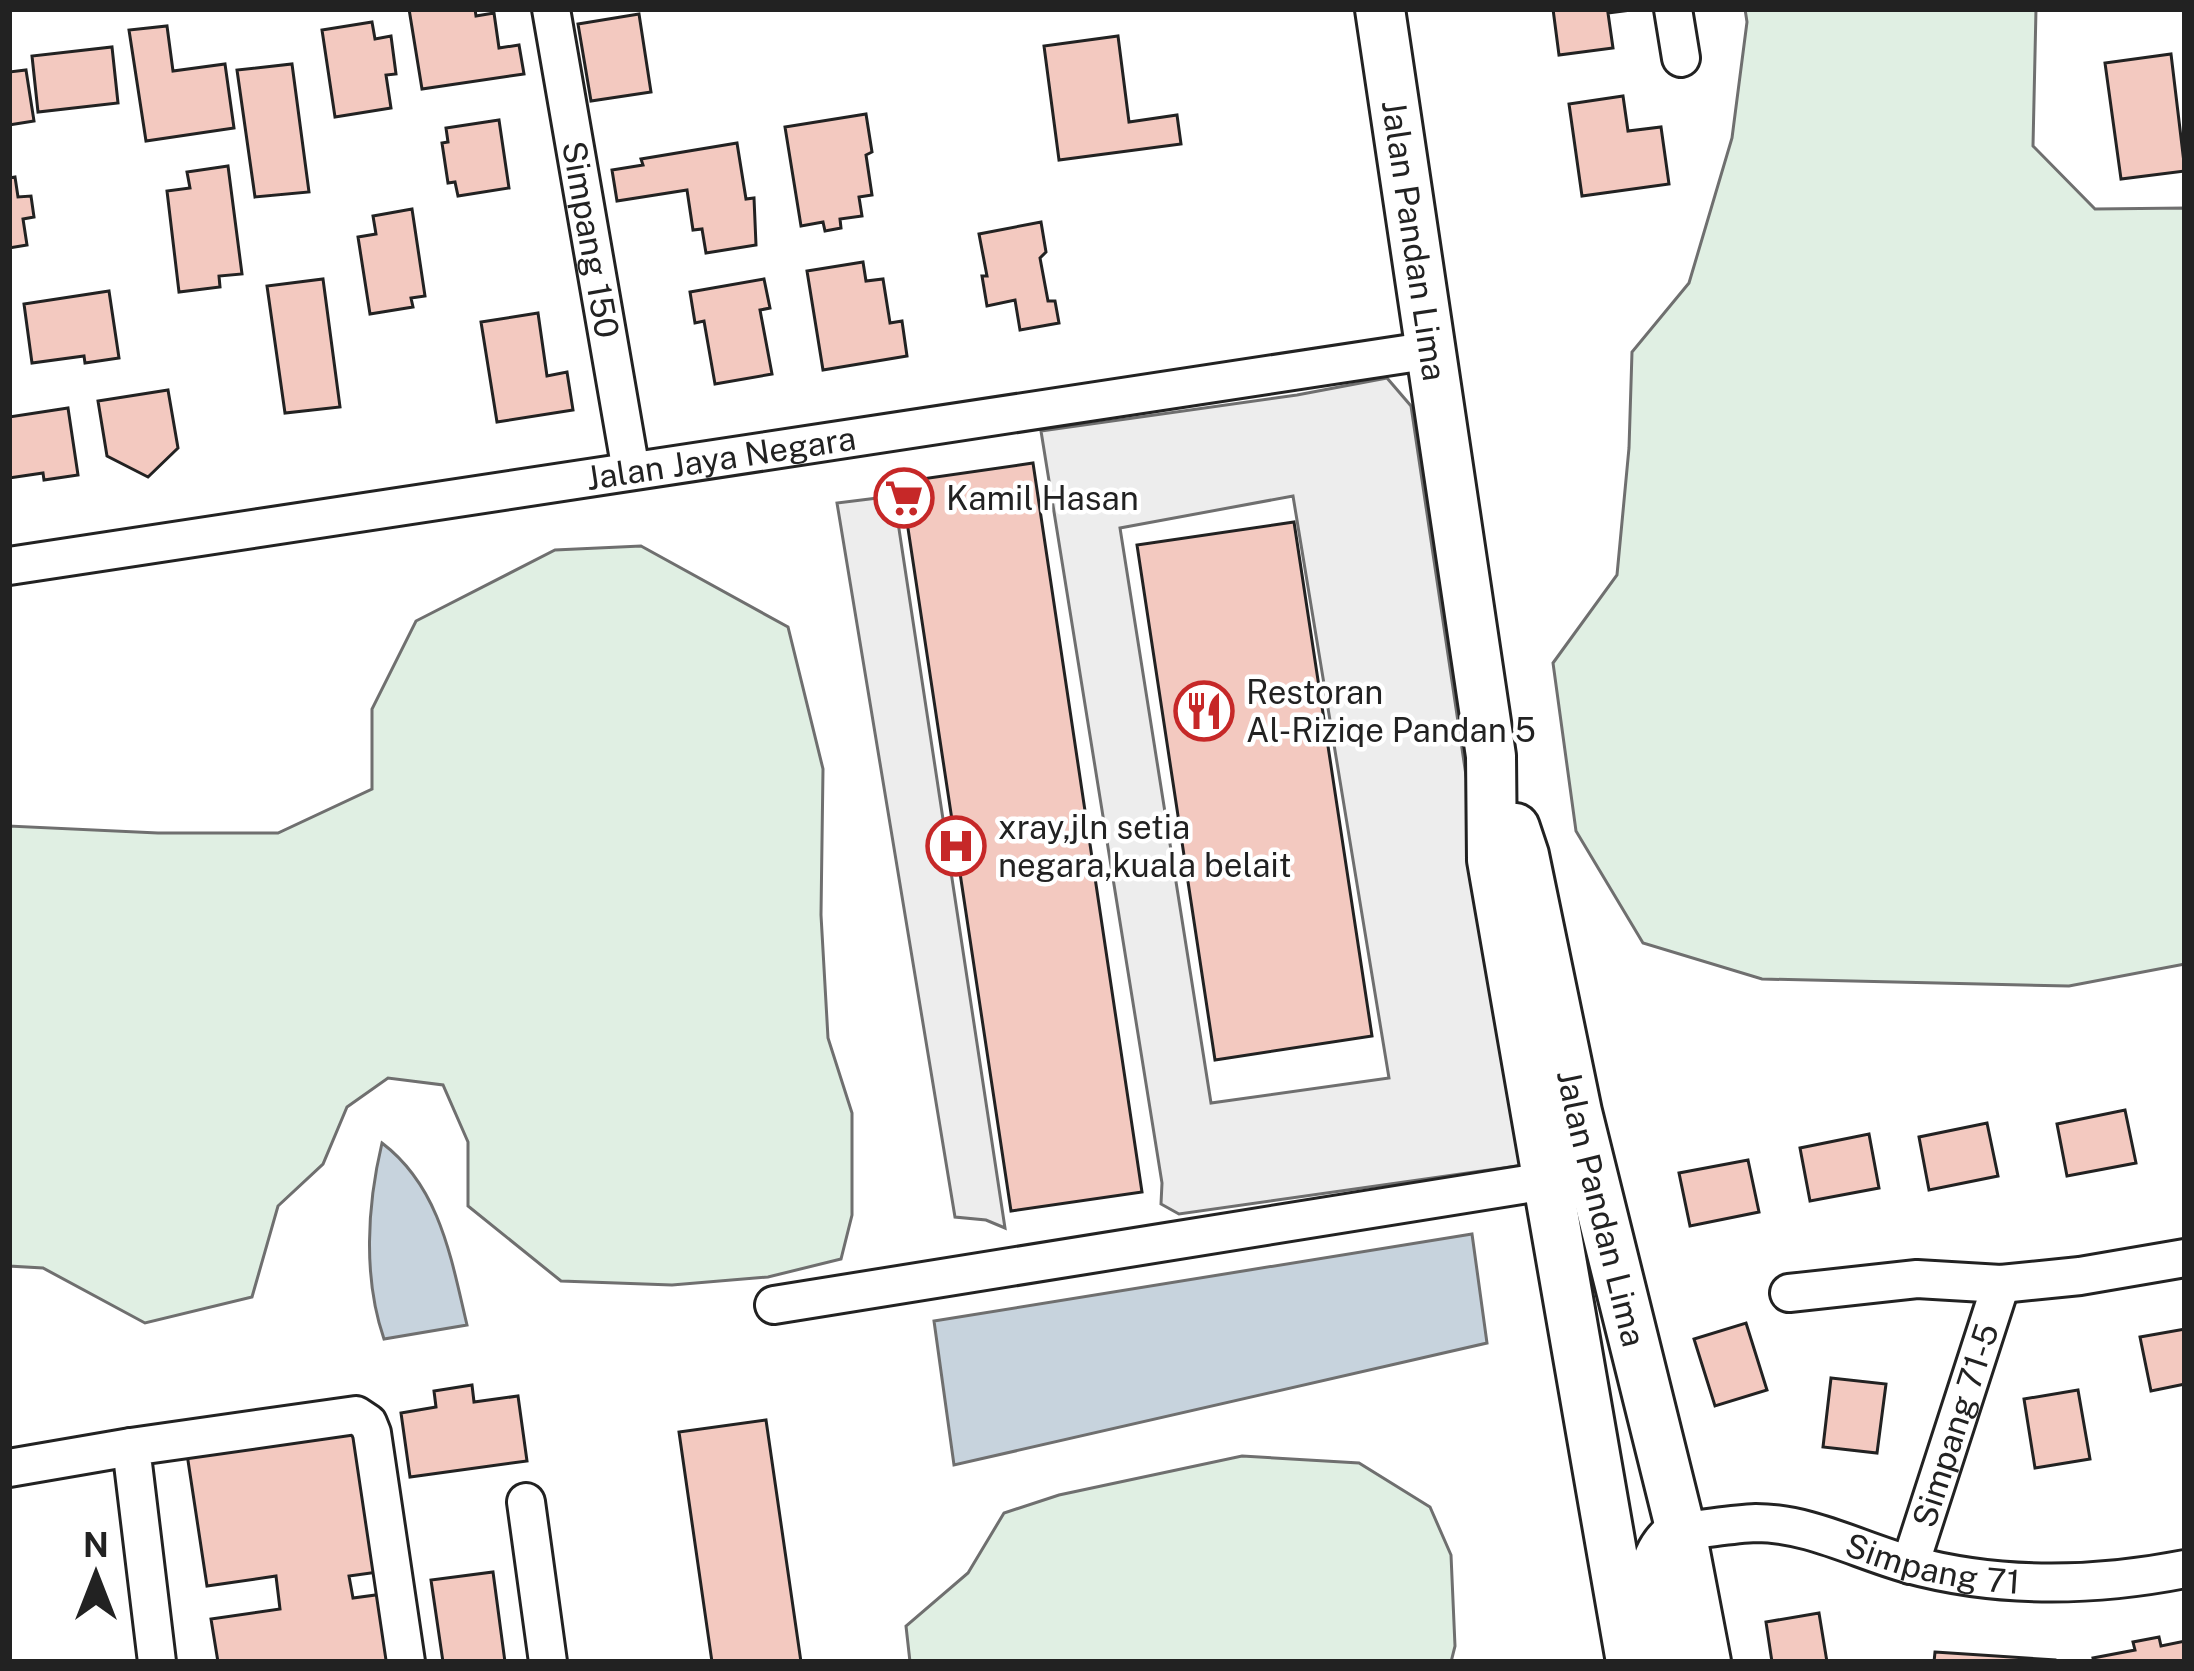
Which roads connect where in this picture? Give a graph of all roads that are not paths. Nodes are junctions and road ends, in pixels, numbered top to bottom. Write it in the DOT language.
graph roads {
  1 [pos="551,9"];
  2 [pos="1380,9"];
  3 [pos="1673,9"];
  4 [pos="1681,58"];
  5 [pos="1432,350"];
  6 [pos="631,471"];
  7 [pos="9,566"];
  8 [pos="1490,756"];
  9 [pos="1546,1181"];
  10 [pos="2185,1258"];
  11 [pos="2001,1284"];
  12 [pos="1789,1293"];
  13 [pos="774,1305"];
  14 [pos="130,1447"];
  15 [pos="1597,1466"];
  16 [pos="9,1468"];
  17 [pos="526,1502"];
  18 [pos="1682,1532"];
  19 [pos="1910,1564"];
  20 [pos="2185,1569"];
  21 [pos="157,1662"];
  22 [pos="406,1662"];
  23 [pos="548,1662"];
  24 [pos="1630,1662"];
  25 [pos="1666,1662"];
  26 [pos="1706,1662"];
  1 -- 6 [label="street, Simpang 150"];
  2 -- 5 [label="main road, Jalan Pandan Lima"];
  3 -- 4 [label="street"];
  5 -- 6 [label="street, Jalan Jaya Negara"];
  5 -- 8 [label="main road, Jalan Pandan Lima"];
  6 -- 7 [label="street, Jalan Jaya Negara"];
  8 -- 9 [label="main road, Jalan Pandan Lima"];
  8 -- 18 [label="main road, Jalan Pandan Lima"];
  9 -- 13 [label="street"];
  9 -- 15 [label="main road, Jalan Pandan Lima"];
  10 -- 11 [label="street, Simpang 71-5"];
  11 -- 12 [label="street, Simpang 71-5"];
  11 -- 19 [label="street, Simpang 71-5"];
  14 -- 16 [label="street"];
  14 -- 21 [label="street"];
  14 -- 22 [label="street"];
  15 -- 18 [label="main road"];
  15 -- 24 [label="main road, Jalan Pandan Lima"];
  17 -- 23 [label="street"];
  18 -- 19 [label="street, Simpang 71"];
  18 -- 25 [label="main road"];
  18 -- 26 [label="main road, Jalan Pandan Lima"];
  19 -- 20 [label="street, Simpang 71"];
}
